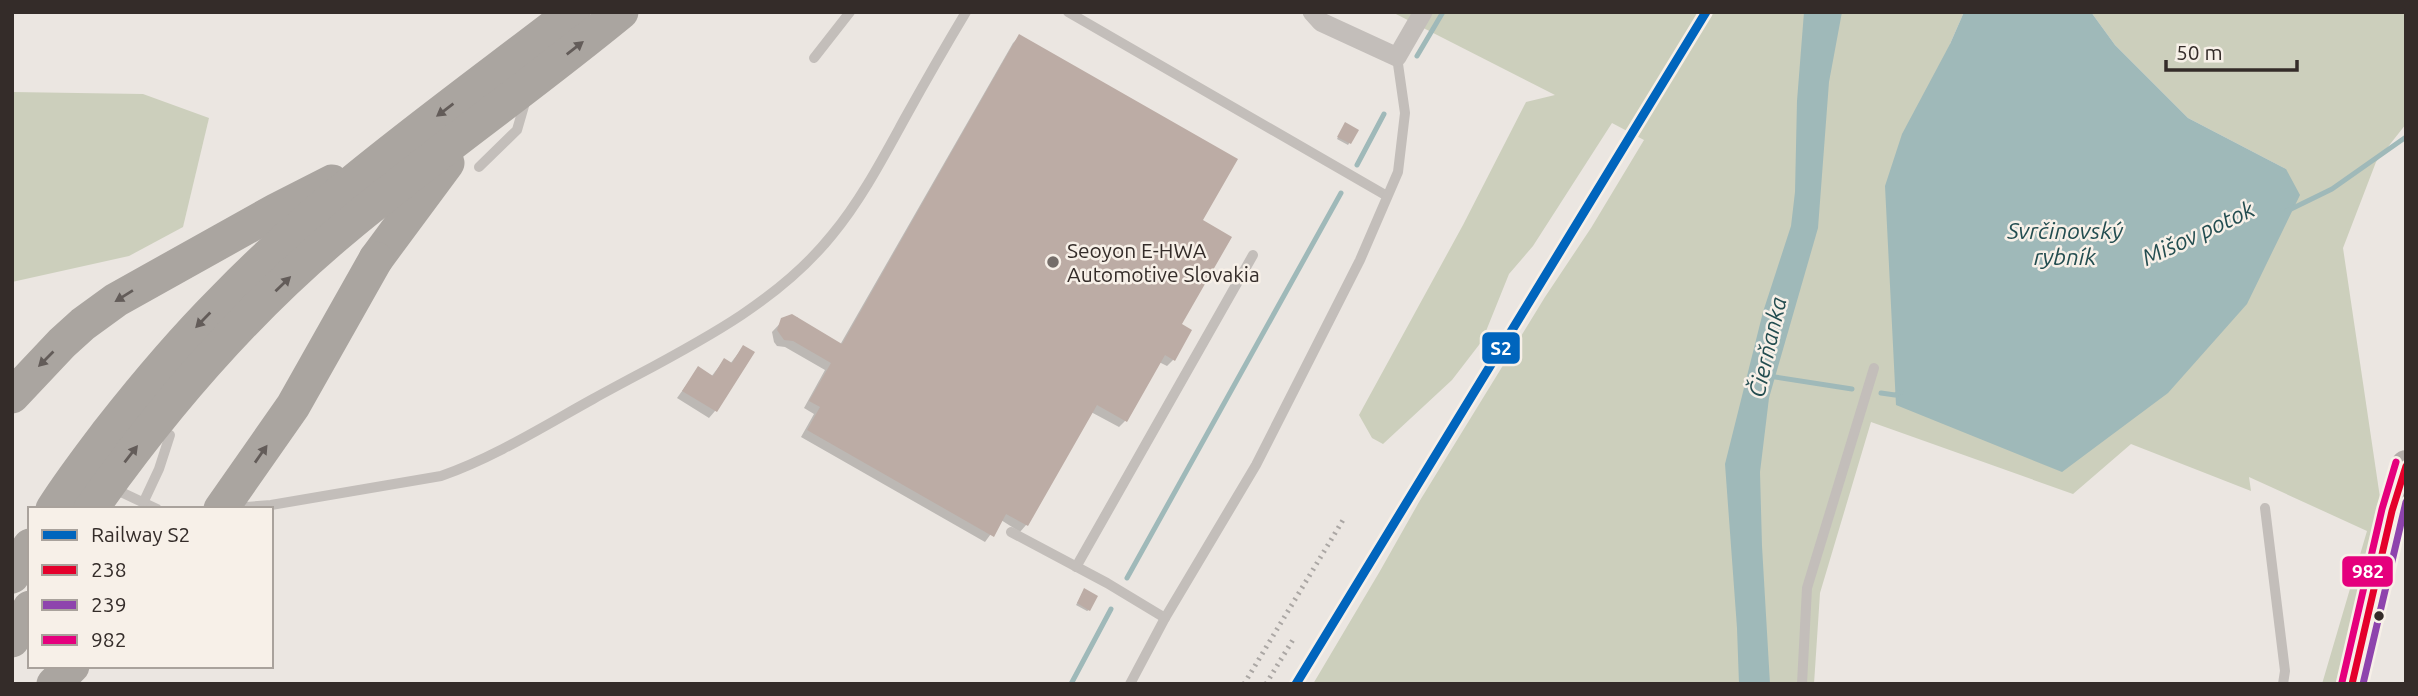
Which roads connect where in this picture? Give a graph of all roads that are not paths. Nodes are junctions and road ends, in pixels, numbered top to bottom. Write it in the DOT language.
graph roads {
  1 [pos="573,12"];
  2 [pos="621,12"];
  3 [pos="850,12"];
  4 [pos="966,12"];
  5 [pos="1068,12"];
  6 [pos="1312,12"];
  7 [pos="1423,12"];
  8 [pos="1397,57"];
  9 [pos="814,58"];
  10 [pos="529,85"];
  11 [pos="482,119"];
  12 [pos="387,154"];
  13 [pos="479,167"];
  14 [pos="1387,196"];
  15 [pos="1253,256"];
  16 [pos="1874,368"];
  17 [pos="12,397"];
  18 [pos="170,435"];
  19 [pos="2406,465"];
  20 [pos="123,492"];
  21 [pos="144,501"];
  22 [pos="54,507"];
  23 [pos="92,507"];
  24 [pos="154,507"];
  25 [pos="222,507"];
  26 [pos="242,507"];
  27 [pos="2265,508"];
  28 [pos="1011,533"];
  29 [pos="28,549"];
  30 [pos="1076,566"];
  31 [pos="12,576"];
  32 [pos="28,612"];
  33 [pos="1166,618"];
  34 [pos="12,640"];
  35 [pos="70,668"];
  36 [pos="54,684"];
  37 [pos="1130,684"];
  38 [pos="1802,684"];
  39 [pos="2283,684"];
  40 [pos="2352,684"];
  1 -- 12 [label="highway, one-way"];
  10 -- 2 [label="highway, one-way"];
  3 -- 9 [label="lane"];
  4 -- 26 [label="lane"];
  5 -- 14 [label="lane"];
  6 -- 8 [label="street"];
  7 -- 8 [label="street"];
  8 -- 14 [label="lane"];
  10 -- 11 [label="highway"];
  10 -- 13 [label="lane"];
  23 -- 11 [label="highway, one-way"];
  25 -- 11 [label="highway, one-way, bridge"];
  12 -- 17 [label="highway, one-way"];
  12 -- 22 [label="highway, one-way"];
  14 -- 33 [label="lane"];
  15 -- 30 [label="lane"];
  16 -- 38 [label="lane"];
  18 -- 21 [label="lane"];
  19 -- 40 [label="main road"];
  20 -- 21 [label="lane"];
  21 -- 24 [label="lane"];
  27 -- 39 [label="lane"];
  28 -- 30 [label="lane"];
  29 -- 31 [label="highway"];
  30 -- 33 [label="lane"];
  32 -- 34 [label="highway"];
  33 -- 37 [label="lane"];
  35 -- 36 [label="highway"];
}
